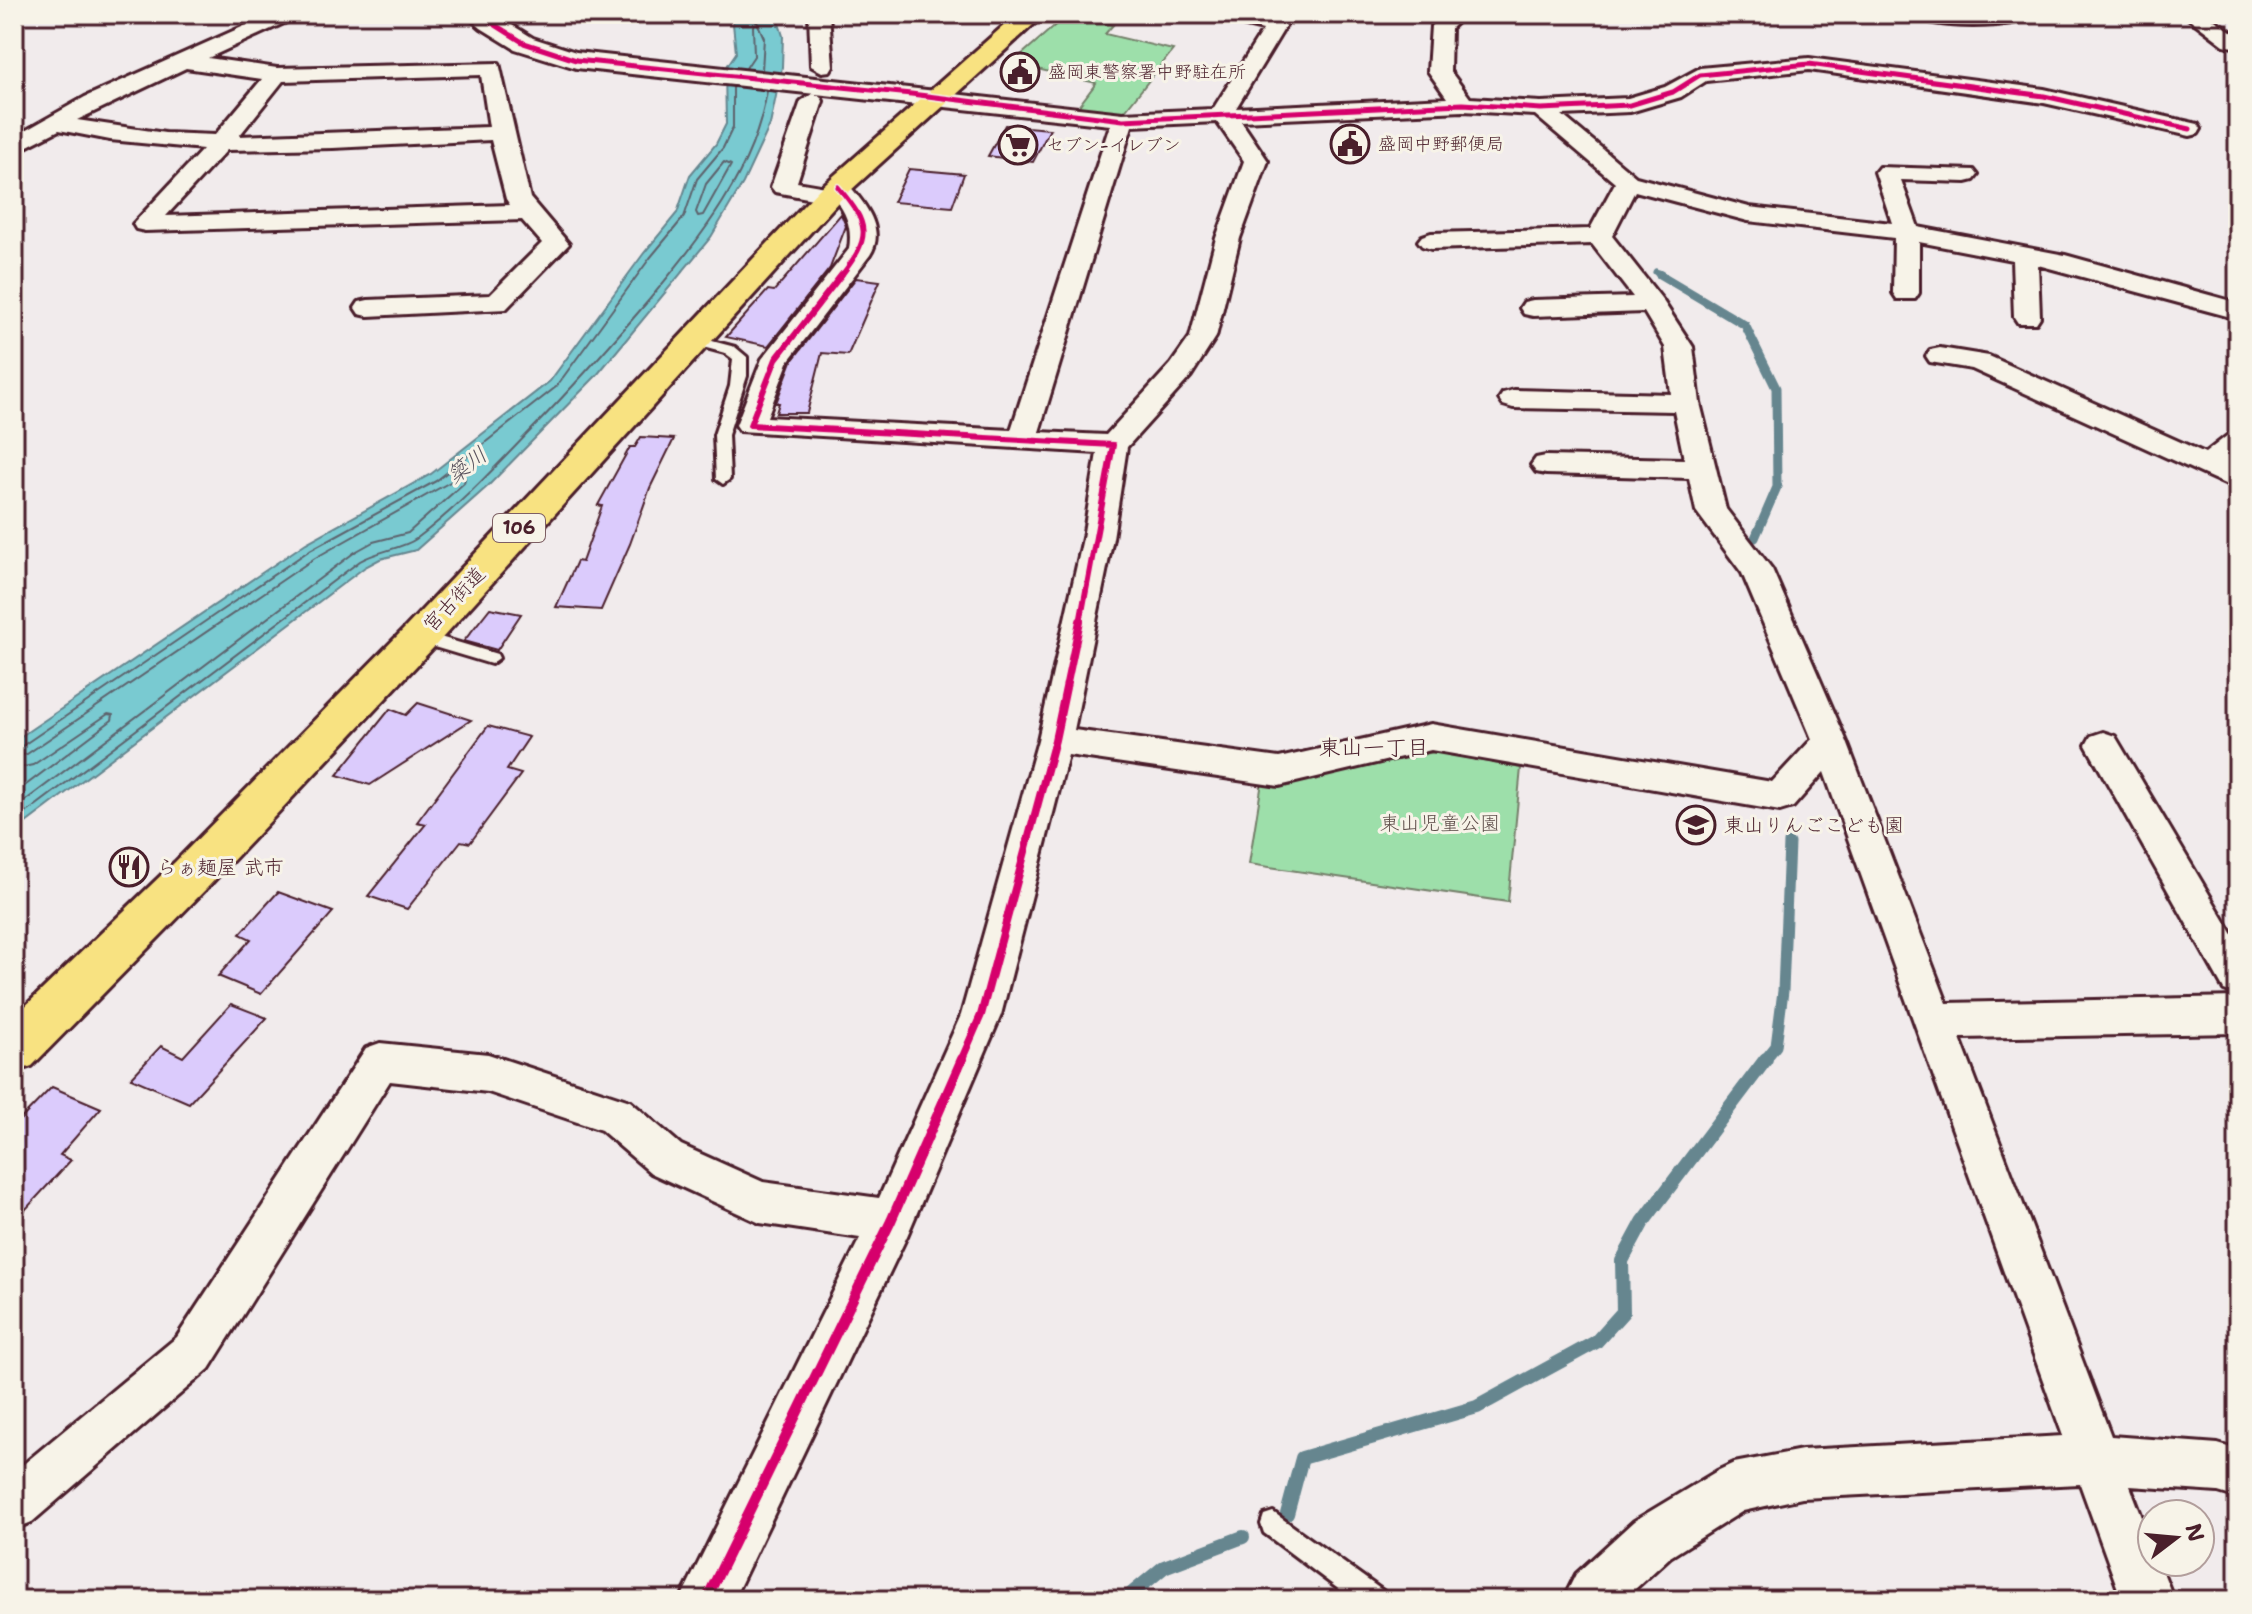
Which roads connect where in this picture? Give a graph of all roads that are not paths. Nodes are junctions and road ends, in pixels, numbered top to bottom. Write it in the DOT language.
graph roads {
  1 [pos="288,14"];
  2 [pos="478,14"];
  3 [pos="819,14"];
  4 [pos="1032,14"];
  5 [pos="1221,14"];
  6 [pos="1456,14"];
  7 [pos="1921,14"];
  8 [pos="2025,14"];
  9 [pos="2193,14"];
  10 [pos="1279,20"];
  11 [pos="2238,42"];
  12 [pos="184,61"];
  13 [pos="822,66"];
  14 [pos="277,75"];
  15 [pos="805,92"];
  16 [pos="936,99"];
  17 [pos="1463,104"];
  18 [pos="1541,109"];
  19 [pos="1221,114"];
  20 [pos="1123,120"];
  21 [pos="55,123"];
  22 [pos="2190,129"];
  23 [pos="501,133"];
  24 [pos="219,145"];
  25 [pos="14,146"];
  26 [pos="1966,175"];
  27 [pos="1628,182"];
  28 [pos="834,191"];
  29 [pos="528,212"];
  30 [pos="1907,232"];
  31 [pos="1599,236"];
  32 [pos="1431,241"];
  33 [pos="2025,256"];
  34 [pos="1906,293"];
  35 [pos="1652,304"];
  36 [pos="368,308"];
  37 [pos="1533,308"];
  38 [pos="2238,311"];
  39 [pos="2027,317"];
  40 [pos="693,340"];
  41 [pos="1940,356"];
  42 [pos="1513,399"];
  43 [pos="1686,403"];
  44 [pos="1022,441"];
  45 [pos="2238,441"];
  46 [pos="1113,445"];
  47 [pos="1546,465"];
  48 [pos="2209,465"];
  49 [pos="1699,469"];
  50 [pos="723,479"];
  51 [pos="2238,480"];
  52 [pos="420,637"];
  53 [pos="491,658"];
  54 [pos="1055,740"];
  55 [pos="1830,742"];
  56 [pos="2103,745"];
  57 [pos="2238,978"];
  58 [pos="2238,1015"];
  59 [pos="1933,1021"];
  60 [pos="14,1050"];
  61 [pos="891,1221"];
  62 [pos="2094,1459"];
  63 [pos="2238,1474"];
  64 [pos="14,1504"];
  65 [pos="1273,1524"];
  66 [pos="706,1600"];
  67 [pos="1374,1600"];
  68 [pos="1589,1600"];
  69 [pos="2148,1600"];
  1 -- 12 [label="street"];
  2 -- 15 [label="street"];
  3 -- 13 [label="street"];
  4 -- 16 [label="highway, 宮古街道 / 106"];
  5 -- 10 [label="street"];
  6 -- 17 [label="street"];
  7 -- 8 [label="street"];
  9 -- 11 [label="street"];
  10 -- 19 [label="street"];
  12 -- 14 [label="street"];
  12 -- 21 [label="street"];
  14 -- 23 [label="street"];
  14 -- 24 [label="street"];
  15 -- 16 [label="street"];
  15 -- 28 [label="street"];
  16 -- 20 [label="street"];
  16 -- 28 [label="highway, 宮古街道 / 106"];
  17 -- 18 [label="street"];
  17 -- 19 [label="street"];
  18 -- 22 [label="street"];
  18 -- 27 [label="street"];
  19 -- 20 [label="street"];
  19 -- 46 [label="street"];
  20 -- 44 [label="street"];
  21 -- 24 [label="street"];
  21 -- 25 [label="street"];
  23 -- 24 [label="street"];
  23 -- 29 [label="street"];
  24 -- 29 [label="street"];
  26 -- 30 [label="street"];
  27 -- 30 [label="street"];
  27 -- 31 [label="street"];
  28 -- 40 [label="highway, 宮古街道 / 106"];
  28 -- 44 [label="street"];
  29 -- 36 [label="street"];
  30 -- 33 [label="street"];
  30 -- 34 [label="street"];
  31 -- 32 [label="street"];
  31 -- 35 [label="street"];
  33 -- 38 [label="street"];
  33 -- 39 [label="street"];
  35 -- 37 [label="street"];
  35 -- 43 [label="street"];
  40 -- 50 [label="lane"];
  40 -- 52 [label="highway, 宮古街道 / 106"];
  41 -- 48 [label="street"];
  42 -- 43 [label="street"];
  43 -- 49 [label="street"];
  44 -- 46 [label="street"];
  45 -- 48 [label="street"];
  46 -- 54 [label="street"];
  47 -- 49 [label="street"];
  48 -- 51 [label="street"];
  49 -- 55 [label="street"];
  52 -- 53 [label="lane"];
  52 -- 60 [label="highway, 宮古街道 / 106"];
  54 -- 55 [label="street"];
  54 -- 61 [label="street"];
  55 -- 59 [label="street"];
  56 -- 57 [label="street"];
  58 -- 59 [label="street"];
  59 -- 62 [label="street"];
  61 -- 64 [label="street"];
  61 -- 66 [label="street"];
  62 -- 63 [label="street"];
  62 -- 68 [label="street"];
  62 -- 69 [label="street"];
  65 -- 67 [label="lane"];
}
